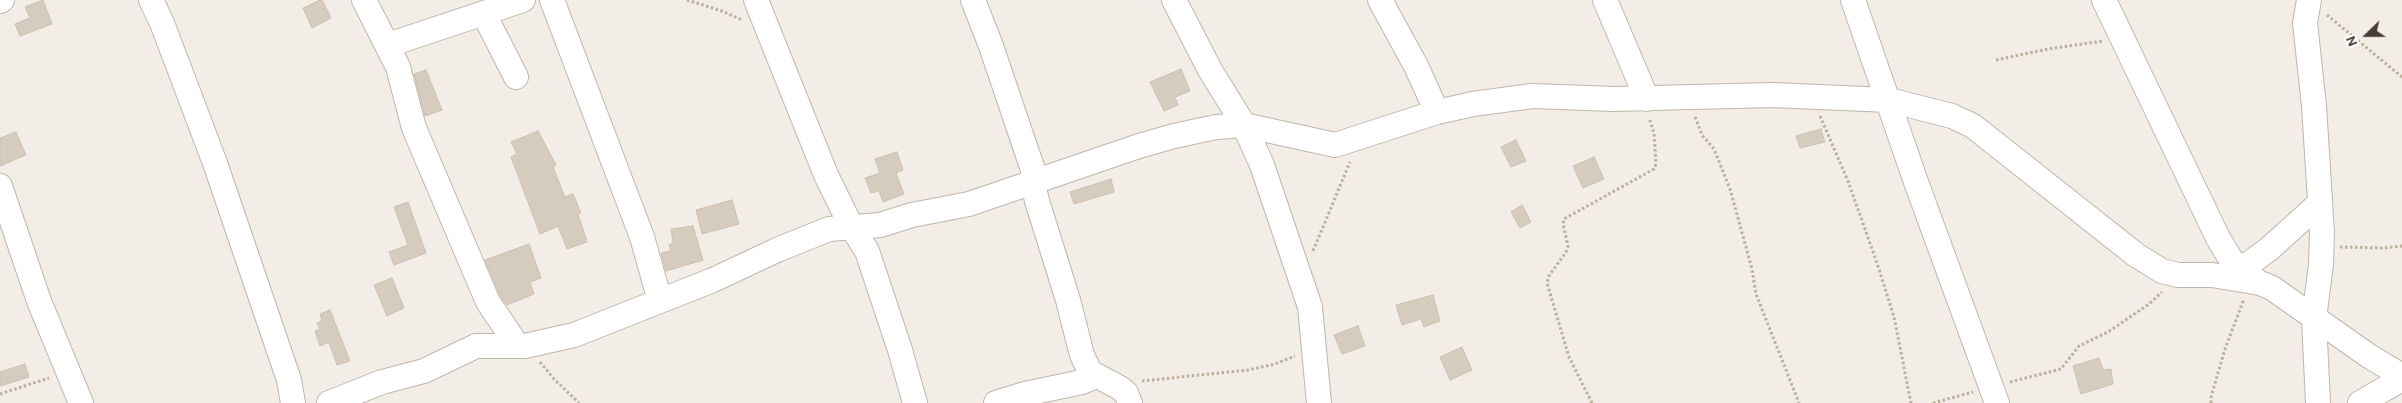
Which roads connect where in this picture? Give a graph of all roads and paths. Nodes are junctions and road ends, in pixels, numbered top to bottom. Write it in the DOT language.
graph roads {
  1 [pos="151,0"];
  2 [pos="364,0"];
  3 [pos="523,0"];
  4 [pos="552,0"];
  5 [pos="687,0"];
  6 [pos="756,0"];
  7 [pos="973,0"];
  8 [pos="1174,0"];
  9 [pos="1380,0"];
  10 [pos="1605,0"];
  11 [pos="1853,0"];
  12 [pos="2104,0"];
  13 [pos="2309,0"];
  14 [pos="484,14"];
  15 [pos="770,33"];
  16 [pos="2123,38"];
  17 [pos="388,45"];
  18 [pos="1996,60"];
  19 [pos="516,77"];
  20 [pos="2402,77"];
  21 [pos="1812,97"];
  22 [pos="1689,98"];
  23 [pos="1645,99"];
  24 [pos="1889,100"];
  25 [pos="1437,112"];
  26 [pos="1244,125"];
  27 [pos="1357,139"];
  28 [pos="1033,183"];
  29 [pos="0,186"];
  30 [pos="2320,202"];
  31 [pos="852,226"];
  32 [pos="2322,246"];
  33 [pos="2402,246"];
  34 [pos="2182,275"];
  35 [pos="2249,277"];
  36 [pos="1301,279"];
  37 [pos="660,301"];
  38 [pos="2314,318"];
  39 [pos="521,345"];
  40 [pos="1314,348"];
  41 [pos="68,372"];
  42 [pos="1096,376"];
  43 [pos="2402,378"];
  44 [pos="0,394"];
  45 [pos="1125,395"];
  46 [pos="1995,395"];
  47 [pos="81,403"];
  48 [pos="293,403"];
  49 [pos="329,403"];
  50 [pos="579,403"];
  51 [pos="915,403"];
  52 [pos="996,403"];
  53 [pos="1319,403"];
  54 [pos="1592,403"];
  55 [pos="1799,403"];
  56 [pos="1911,403"];
  57 [pos="1933,403"];
  58 [pos="2211,403"];
  59 [pos="2318,403"];
  60 [pos="2360,403"];
  1 -- 48 [label="street"];
  2 -- 17 [label="street"];
  3 -- 14 [label="street"];
  4 -- 37 [label="street"];
  5 -- 15 [label="path"];
  6 -- 15 [label="street"];
  7 -- 28 [label="street"];
  8 -- 26 [label="street"];
  9 -- 25 [label="street"];
  10 -- 23 [label="street"];
  11 -- 24 [label="street"];
  12 -- 16 [label="street"];
  13 -- 20 [label="path"];
  13 -- 30 [label="street"];
  14 -- 17 [label="street"];
  14 -- 19 [label="street"];
  15 -- 31 [label="street"];
  16 -- 18 [label="path"];
  16 -- 35 [label="street"];
  17 -- 39 [label="street"];
  21 -- 22 [label="street"];
  21 -- 24 [label="street"];
  21 -- 56 [label="path"];
  22 -- 23 [label="street"];
  22 -- 55 [label="path"];
  23 -- 25 [label="street"];
  23 -- 54 [label="path"];
  24 -- 34 [label="street"];
  24 -- 46 [label="street"];
  25 -- 27 [label="street"];
  26 -- 27 [label="street"];
  26 -- 28 [label="street"];
  26 -- 36 [label="street"];
  27 -- 36 [label="path"];
  28 -- 31 [label="street"];
  28 -- 42 [label="street"];
  29 -- 41 [label="street"];
  30 -- 32 [label="street"];
  30 -- 35 [label="street"];
  31 -- 37 [label="street"];
  31 -- 51 [label="street"];
  32 -- 33 [label="path"];
  32 -- 38 [label="street"];
  34 -- 35 [label="street"];
  34 -- 46 [label="path"];
  35 -- 38 [label="street"];
  35 -- 58 [label="path"];
  36 -- 40 [label="street"];
  37 -- 39 [label="street"];
  38 -- 43 [label="street"];
  38 -- 59 [label="street"];
  39 -- 49 [label="street"];
  39 -- 50 [label="path"];
  40 -- 45 [label="path"];
  40 -- 53 [label="street"];
  41 -- 44 [label="path"];
  41 -- 47 [label="street"];
  42 -- 45 [label="street"];
  42 -- 52 [label="street"];
  43 -- 60 [label="street"];
  46 -- 57 [label="path"];
}
